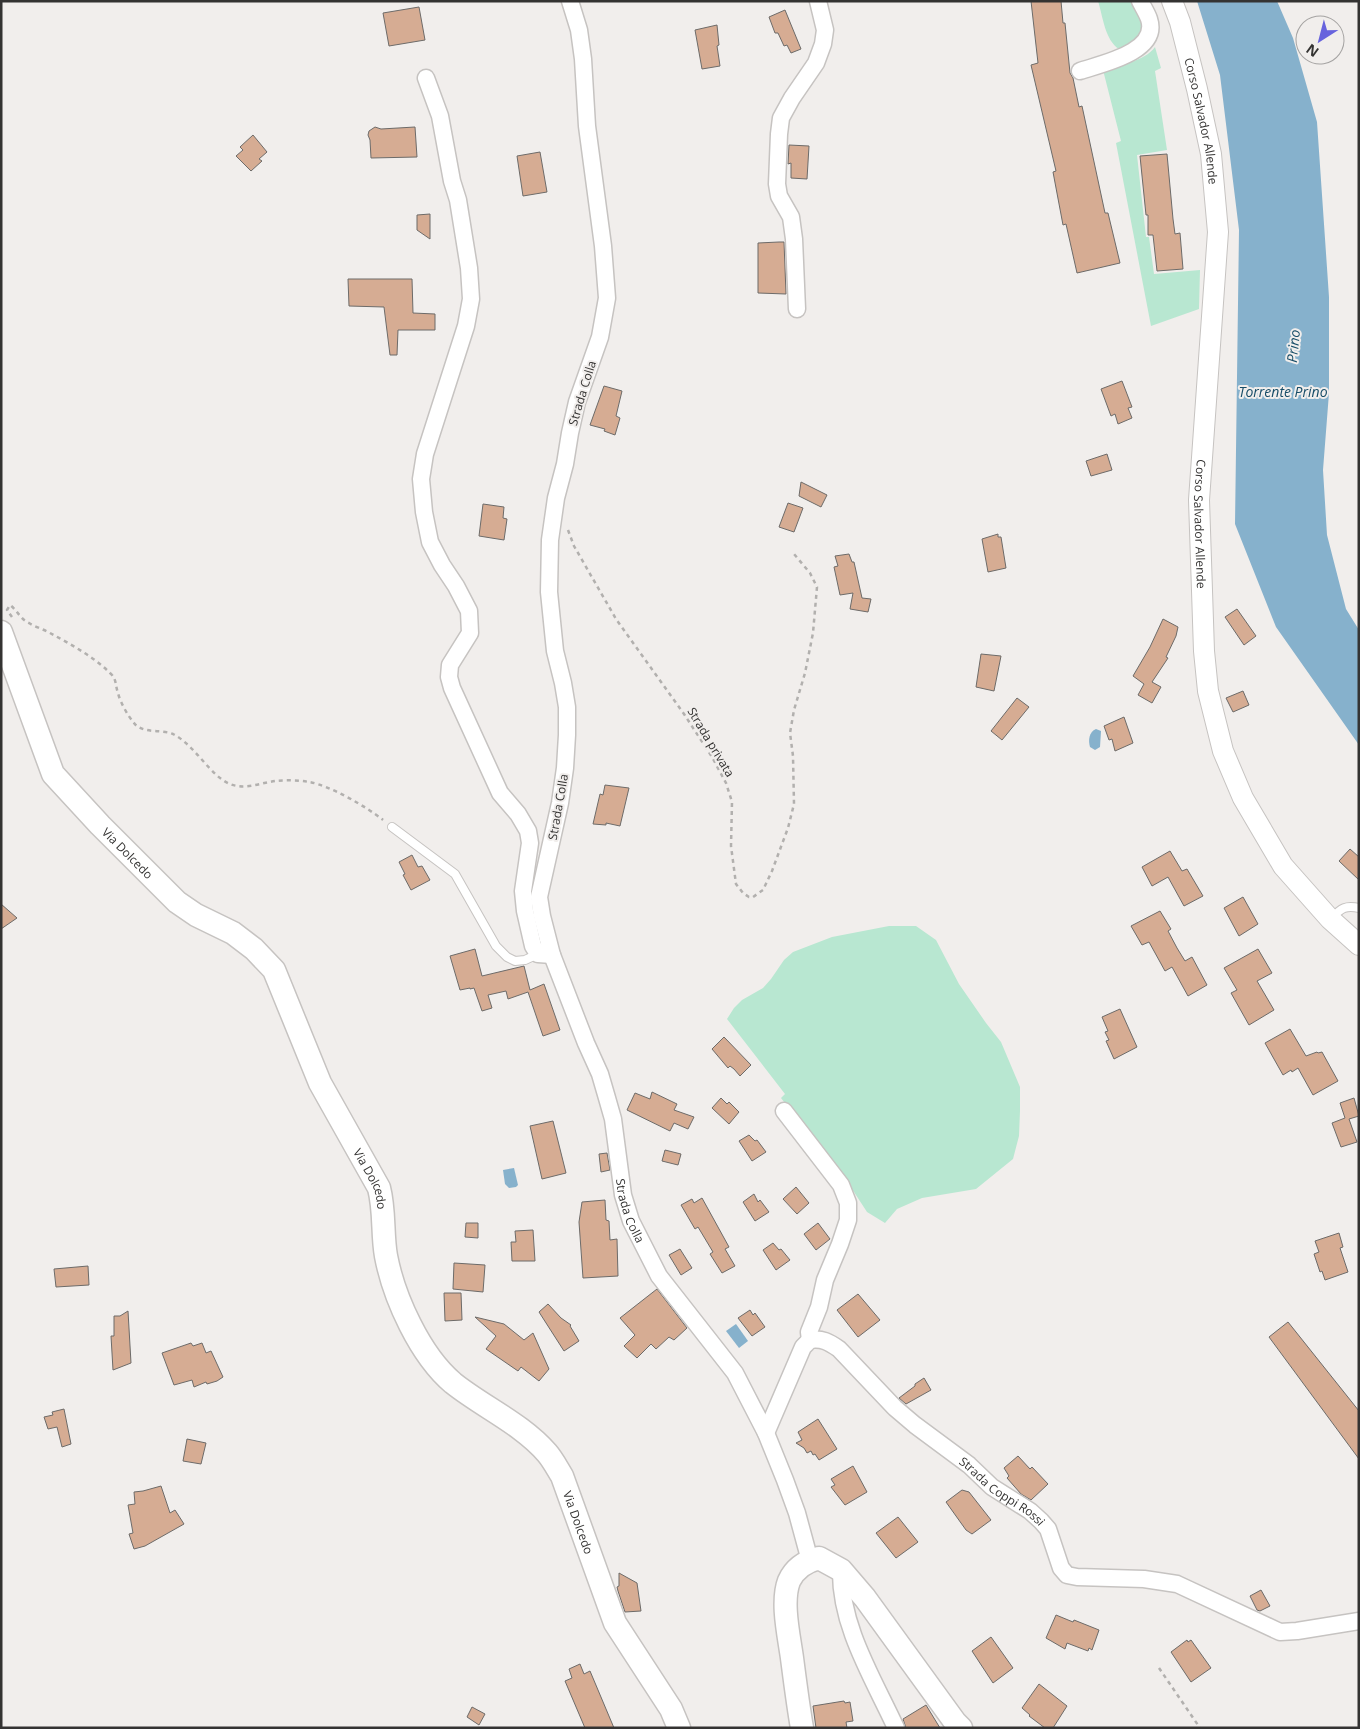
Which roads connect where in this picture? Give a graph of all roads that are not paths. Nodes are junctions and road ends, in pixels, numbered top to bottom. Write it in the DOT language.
graph roads {
  1 [pos="570,1"];
  2 [pos="818,1"];
  3 [pos="1140,1"];
  4 [pos="1172,1"];
  5 [pos="1080,71"];
  6 [pos="426,78"];
  7 [pos="797,309"];
  8 [pos="8,626"];
  9 [pos="6,662"];
  10 [pos="392,827"];
  11 [pos="1359,908"];
  12 [pos="1330,919"];
  13 [pos="1359,946"];
  14 [pos="545,954"];
  15 [pos="784,1111"];
  16 [pos="810,1340"];
  17 [pos="766,1433"];
  18 [pos="810,1561"];
  19 [pos="841,1570"];
  20 [pos="1359,1621"];
  21 [pos="679,1728"];
  22 [pos="802,1728"];
  23 [pos="896,1728"];
  24 [pos="961,1728"];
  1 -- 14 [label="street, Strada Colla"];
  2 -- 7 [label="street"];
  3 -- 5 [label="street"];
  4 -- 12 [label="street, Corso Salvador Allende"];
  6 -- 14 [label="street"];
  8 -- 9 [label="main road, Via Dolcedo"];
  9 -- 21 [label="main road, Via Dolcedo"];
  10 -- 14 [label="lane"];
  11 -- 12 [label="lane"];
  12 -- 13 [label="street, Corso Salvador Allende"];
  14 -- 17 [label="street, Strada Colla"];
  15 -- 16 [label="street"];
  16 -- 17 [label="street"];
  16 -- 20 [label="street, Strada Coppi Rossi"];
  17 -- 18 [label="street, Strada Colla"];
  18 -- 19 [label="main road"];
  18 -- 22 [label="main road"];
  19 -- 23 [label="street"];
  19 -- 24 [label="main road"];
}
